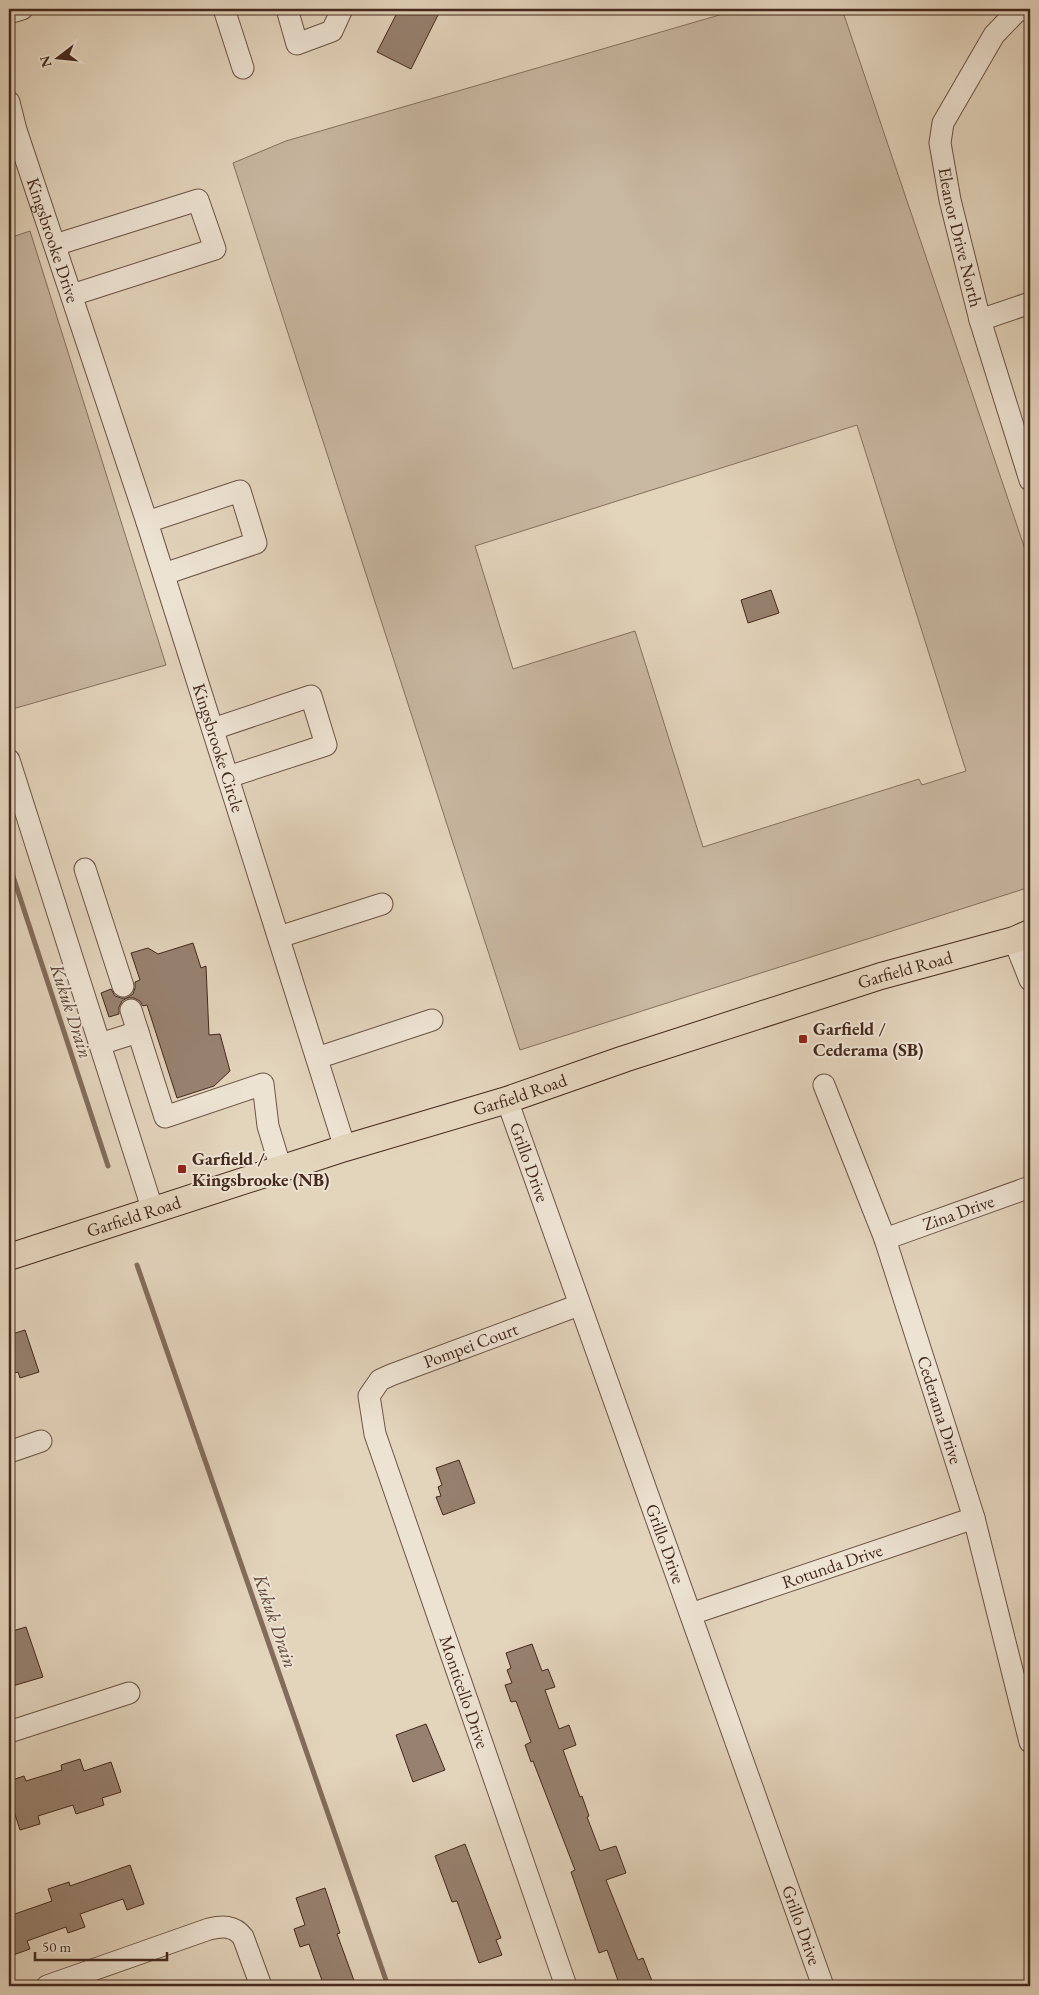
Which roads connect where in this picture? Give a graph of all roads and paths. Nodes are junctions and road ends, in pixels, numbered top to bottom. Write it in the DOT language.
graph roads {
  1 [pos="22,9"];
  2 [pos="224,9"];
  3 [pos="287,9"];
  4 [pos="342,9"];
  5 [pos="1024,10"];
  6 [pos="9,13"];
  7 [pos="243,68"];
  8 [pos="9,102"];
  9 [pos="17,154"];
  10 [pos="55,245"];
  11 [pos="72,295"];
  12 [pos="1030,303"];
  13 [pos="980,320"];
  14 [pos="90,349"];
  15 [pos="1030,480"];
  16 [pos="148,522"];
  17 [pos="164,574"];
  18 [pos="213,729"];
  19 [pos="9,760"];
  20 [pos="228,777"];
  21 [pos="85,869"];
  22 [pos="382,904"];
  23 [pos="1022,936"];
  24 [pos="278,937"];
  25 [pos="1030,980"];
  26 [pos="123,986"];
  27 [pos="131,1010"];
  28 [pos="432,1020"];
  29 [pos="138,1032"];
  30 [pos="100,1044"];
  31 [pos="317,1058"];
  32 [pos="824,1084"];
  33 [pos="507,1100"];
  34 [pos="346,1148"];
  35 [pos="281,1169"];
  36 [pos="1030,1187"];
  37 [pos="153,1211"];
  38 [pos="885,1240"];
  39 [pos="9,1257"];
  40 [pos="579,1305"];
  41 [pos="369,1396"];
  42 [pos="41,1441"];
  43 [pos="9,1452"];
  44 [pos="974,1518"];
  45 [pos="691,1614"];
  46 [pos="129,1693"];
  47 [pos="9,1732"];
  48 [pos="1030,1742"];
  49 [pos="47,1986"];
  50 [pos="261,1986"];
  51 [pos="566,1986"];
  52 [pos="823,1986"];
  1 -- 6 [label="street"];
  2 -- 7 [label="street"];
  3 -- 4 [label="street"];
  5 -- 13 [label="street, Eleanor Drive North"];
  8 -- 9 [label="street, Kingsbrooke Drive"];
  9 -- 10 [label="street, Kingsbrooke Drive"];
  10 -- 11 [label="street, Kingsbrooke Drive"];
  10 -- 11 [label="street"];
  11 -- 14 [label="street, Kingsbrooke Drive"];
  12 -- 13 [label="street"];
  13 -- 15 [label="street, Eleanor Drive North"];
  14 -- 16 [label="street, Kingsbrooke Circle"];
  16 -- 17 [label="street, Kingsbrooke Circle"];
  16 -- 17 [label="street"];
  17 -- 18 [label="street, Kingsbrooke Circle"];
  18 -- 20 [label="street, Kingsbrooke Circle"];
  18 -- 20 [label="street"];
  19 -- 30 [label="street"];
  20 -- 24 [label="street, Kingsbrooke Circle"];
  21 -- 26 [label="street"];
  22 -- 24 [label="street"];
  23 -- 25 [label="street"];
  23 -- 33 [label="main road, Garfield Road"];
  24 -- 31 [label="street, Kingsbrooke Circle"];
  27 -- 29 [label="street"];
  28 -- 31 [label="street"];
  29 -- 30 [label="street"];
  29 -- 35 [label="street"];
  30 -- 37 [label="street"];
  31 -- 34 [label="street, Kingsbrooke Circle"];
  32 -- 38 [label="street, Cederama Drive"];
  33 -- 34 [label="main road, Garfield Road"];
  33 -- 40 [label="street, Grillo Drive"];
  34 -- 35 [label="main road, Garfield Road"];
  35 -- 37 [label="main road, Garfield Road"];
  36 -- 38 [label="street, Zina Drive"];
  37 -- 39 [label="main road, Garfield Road"];
  38 -- 44 [label="street, Cederama Drive"];
  40 -- 41 [label="street, Pompei Court"];
  40 -- 45 [label="street, Grillo Drive"];
  41 -- 51 [label="street, Monticello Drive"];
  42 -- 43 [label="street"];
  44 -- 45 [label="street, Rotunda Drive"];
  44 -- 48 [label="street, Cederama Drive"];
  45 -- 52 [label="street, Grillo Drive"];
  46 -- 47 [label="street"];
  49 -- 50 [label="street"];
}
